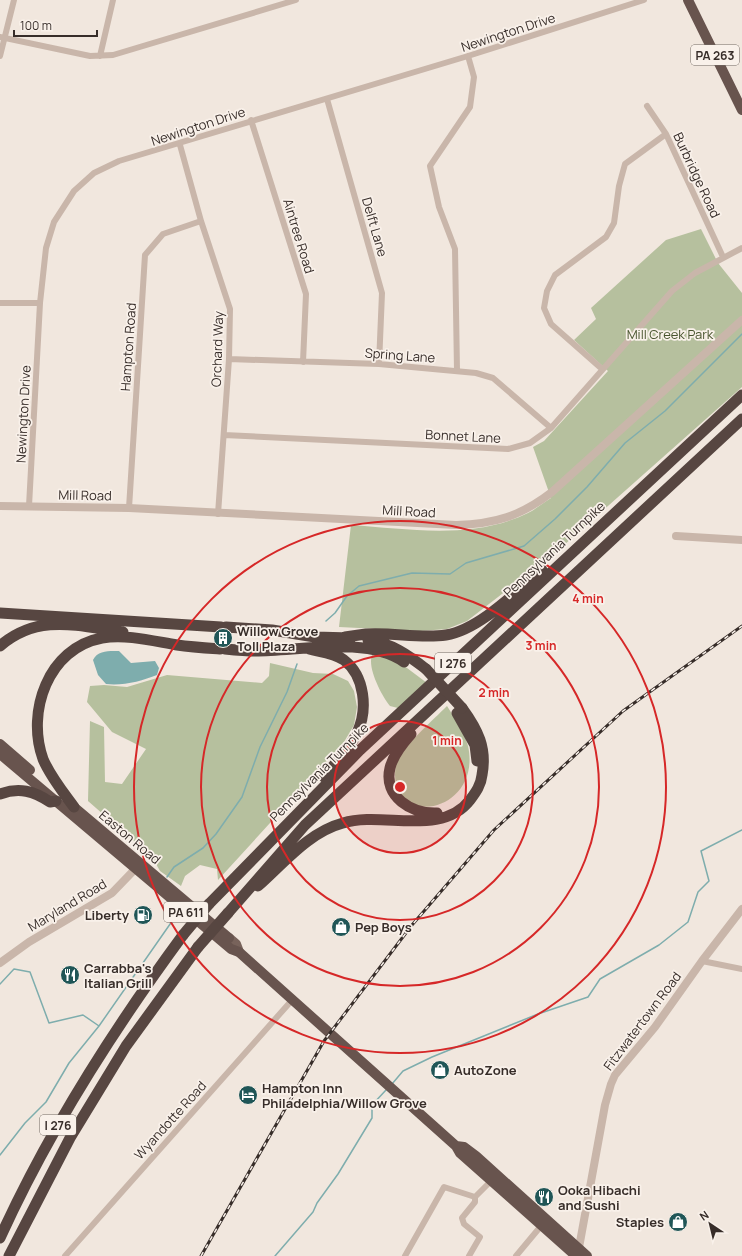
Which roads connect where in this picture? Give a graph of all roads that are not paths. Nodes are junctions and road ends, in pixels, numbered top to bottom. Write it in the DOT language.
graph roads {
  1 [pos="14,0"];
  2 [pos="113,0"];
  3 [pos="296,0"];
  4 [pos="644,0"];
  5 [pos="688,0"];
  6 [pos="2,37"];
  7 [pos="0,56"];
  8 [pos="100,56"];
  9 [pos="468,56"];
  10 [pos="739,97"];
  11 [pos="326,99"];
  12 [pos="646,106"];
  13 [pos="742,110"];
  14 [pos="252,120"];
  15 [pos="666,134"];
  16 [pos="180,144"];
  17 [pos="201,220"];
  18 [pos="742,248"];
  19 [pos="723,257"];
  20 [pos="0,303"];
  21 [pos="40,303"];
  22 [pos="742,320"];
  23 [pos="229,359"];
  24 [pos="303,362"];
  25 [pos="379,364"];
  26 [pos="602,369"];
  27 [pos="457,370"];
  28 [pos="742,395"];
  29 [pos="742,419"];
  30 [pos="551,428"];
  31 [pos="224,435"];
  32 [pos="630,497"];
  33 [pos="0,506"];
  34 [pos="29,506"];
  35 [pos="129,508"];
  36 [pos="218,514"];
  37 [pos="676,536"];
  38 [pos="742,540"];
  39 [pos="0,614"];
  40 [pos="55,617"];
  41 [pos="345,637"];
  42 [pos="140,638"];
  43 [pos="0,640"];
  44 [pos="0,646"];
  45 [pos="309,648"];
  46 [pos="423,671"];
  47 [pos="456,684"];
  48 [pos="459,710"];
  49 [pos="0,744"];
  50 [pos="0,754"];
  51 [pos="0,794"];
  52 [pos="56,801"];
  53 [pos="74,807"];
  54 [pos="278,832"];
  55 [pos="138,866"];
  56 [pos="742,909"];
  57 [pos="228,912"];
  58 [pos="229,938"];
  59 [pos="239,952"];
  60 [pos="702,960"];
  61 [pos="0,963"];
  62 [pos="742,969"];
  63 [pos="293,999"];
  64 [pos="456,1146"];
  65 [pos="491,1181"];
  66 [pos="474,1197"];
  67 [pos="541,1226"];
  68 [pos="0,1238"];
  69 [pos="578,1253"];
  70 [pos="9,1256"];
  71 [pos="65,1256"];
  72 [pos="405,1256"];
  73 [pos="470,1256"];
  74 [pos="516,1256"];
  75 [pos="587,1256"];
  1 -- 6 [label="street"];
  2 -- 8 [label="street"];
  3 -- 8 [label="street"];
  4 -- 9 [label="street, Newington Drive"];
  5 -- 10 [label="highway, PA 263"];
  6 -- 7 [label="street"];
  6 -- 8 [label="street"];
  9 -- 11 [label="street, Newington Drive"];
  9 -- 27 [label="street"];
  10 -- 13 [label="highway, PA 263"];
  11 -- 14 [label="street, Newington Drive"];
  11 -- 25 [label="street, Delft Lane"];
  12 -- 15 [label="street, Burbridge Road"];
  14 -- 16 [label="street, Newington Drive"];
  14 -- 24 [label="street, Aintree Road"];
  15 -- 19 [label="street, Burbridge Road"];
  15 -- 26 [label="street"];
  16 -- 17 [label="street, Orchard Way"];
  16 -- 21 [label="street, Newington Drive"];
  17 -- 23 [label="street, Orchard Way"];
  17 -- 35 [label="street, Hampton Road"];
  18 -- 19 [label="street, Bonnet Lane"];
  19 -- 26 [label="street, Bonnet Lane"];
  20 -- 21 [label="street"];
  21 -- 34 [label="street, Newington Drive"];
  22 -- 36 [label="street, Mill Road"];
  23 -- 24 [label="street, Spring Lane"];
  23 -- 31 [label="street, Orchard Way"];
  24 -- 25 [label="street, Spring Lane"];
  25 -- 27 [label="street, Spring Lane"];
  26 -- 30 [label="street, Bonnet Lane"];
  27 -- 30 [label="street, Spring Lane"];
  28 -- 32 [label="highway, Pennsylvania Turnpike / I 276"];
  29 -- 47 [label="highway, Pennsylvania Turnpike / I 276"];
  30 -- 31 [label="street, Bonnet Lane"];
  31 -- 36 [label="street, Orchard Way"];
  32 -- 41 [label="highway"];
  32 -- 54 [label="highway, Pennsylvania Turnpike / I 276"];
  33 -- 34 [label="street, Mill Road"];
  34 -- 35 [label="street, Mill Road"];
  35 -- 36 [label="street, Mill Road"];
  37 -- 38 [label="street"];
  39 -- 40 [label="highway"];
  40 -- 41 [label="highway"];
  40 -- 43 [label="highway"];
  41 -- 46 [label="highway"];
  42 -- 44 [label="highway"];
  42 -- 45 [label="highway"];
  42 -- 53 [label="highway"];
  45 -- 46 [label="highway"];
  45 -- 54 [label="highway"];
  46 -- 48 [label="highway, bridge"];
  47 -- 48 [label="highway"];
  47 -- 57 [label="highway, Pennsylvania Turnpike / I 276"];
  48 -- 57 [label="highway"];
  49 -- 53 [label="highway, Easton Road / PA 611"];
  50 -- 52 [label="highway, Easton Road / PA 611"];
  51 -- 52 [label="highway"];
  52 -- 55 [label="highway, Easton Road / PA 611"];
  53 -- 55 [label="highway, Easton Road / PA 611"];
  54 -- 68 [label="highway, Pennsylvania Turnpike / I 276, bridge"];
  55 -- 58 [label="highway, Easton Road / PA 611"];
  55 -- 59 [label="highway, Easton Road / PA 611"];
  55 -- 61 [label="street, Maryland Road"];
  56 -- 60 [label="street, Fitzwatertown Road"];
  57 -- 70 [label="highway, Pennsylvania Turnpike / I 276, bridge"];
  58 -- 59 [label="main road, Easton Road / PA 611"];
  59 -- 63 [label="highway, Easton Road / PA 611"];
  60 -- 62 [label="street"];
  60 -- 69 [label="street, Fitzwatertown Road"];
  63 -- 64 [label="highway, Easton Road / PA 611"];
  63 -- 71 [label="street, Wyandotte Road"];
  64 -- 65 [label="highway, Easton Road / PA 611"];
  64 -- 69 [label="highway, Easton Road / PA 611"];
  65 -- 66 [label="street"];
  65 -- 67 [label="highway, Easton Road / PA 611"];
  66 -- 72 [label="street"];
  66 -- 73 [label="street"];
  67 -- 69 [label="highway, Easton Road / PA 611"];
  67 -- 74 [label="street"];
  69 -- 75 [label="highway, Easton Road / PA 611"];
}
